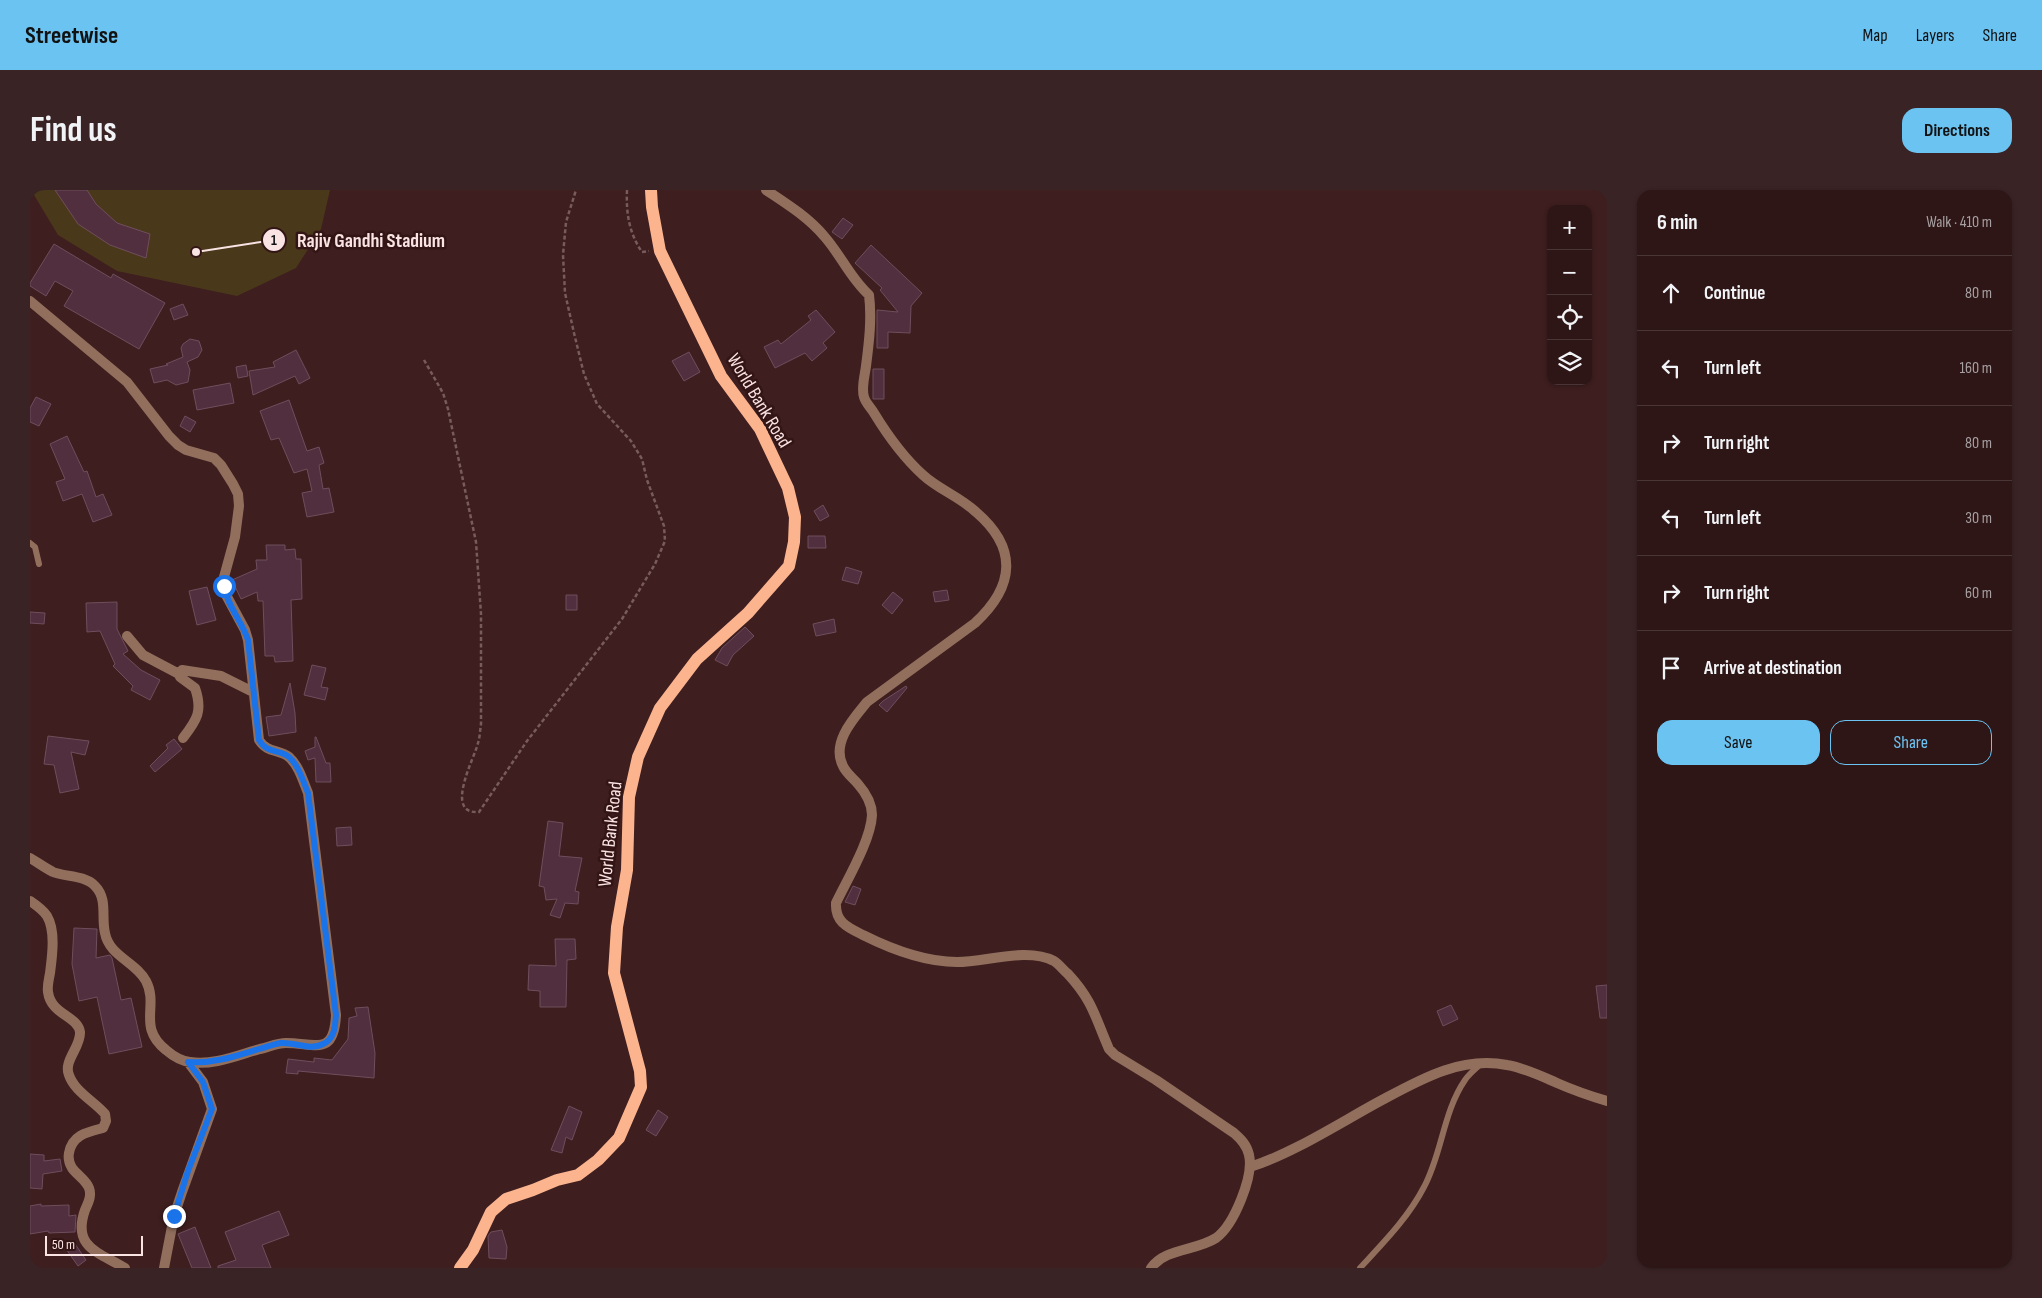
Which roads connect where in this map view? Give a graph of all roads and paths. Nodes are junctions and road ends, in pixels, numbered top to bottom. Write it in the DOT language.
graph roads {
  1 [pos="576,190"];
  2 [pos="627,190"];
  3 [pos="651,190"];
  4 [pos="766,190"];
  5 [pos="660,251"];
  6 [pos="30,301"];
  7 [pos="424,360"];
  8 [pos="30,543"];
  9 [pos="39,564"];
  10 [pos="127,636"];
  11 [pos="179,674"];
  12 [pos="253,692"];
  13 [pos="183,738"];
  14 [pos="30,858"];
  15 [pos="30,901"];
  16 [pos="188,1062"];
  17 [pos="1481,1064"];
  18 [pos="1607,1101"];
  19 [pos="1250,1167"];
  20 [pos="125,1268"];
  21 [pos="164,1268"];
  22 [pos="460,1268"];
  23 [pos="1150,1268"];
  24 [pos="1360,1268"];
  1 -- 7 [label="path"];
  2 -- 5 [label="path"];
  3 -- 5 [label="main road, World Bank Road"];
  4 -- 19 [label="street"];
  5 -- 22 [label="main road, World Bank Road"];
  6 -- 12 [label="street"];
  8 -- 9 [label="lane"];
  10 -- 11 [label="street"];
  11 -- 12 [label="street"];
  11 -- 13 [label="street"];
  12 -- 16 [label="street"];
  14 -- 16 [label="street"];
  15 -- 20 [label="street"];
  16 -- 21 [label="street"];
  17 -- 18 [label="street"];
  17 -- 19 [label="street"];
  17 -- 24 [label="lane"];
  19 -- 23 [label="street"];
}
